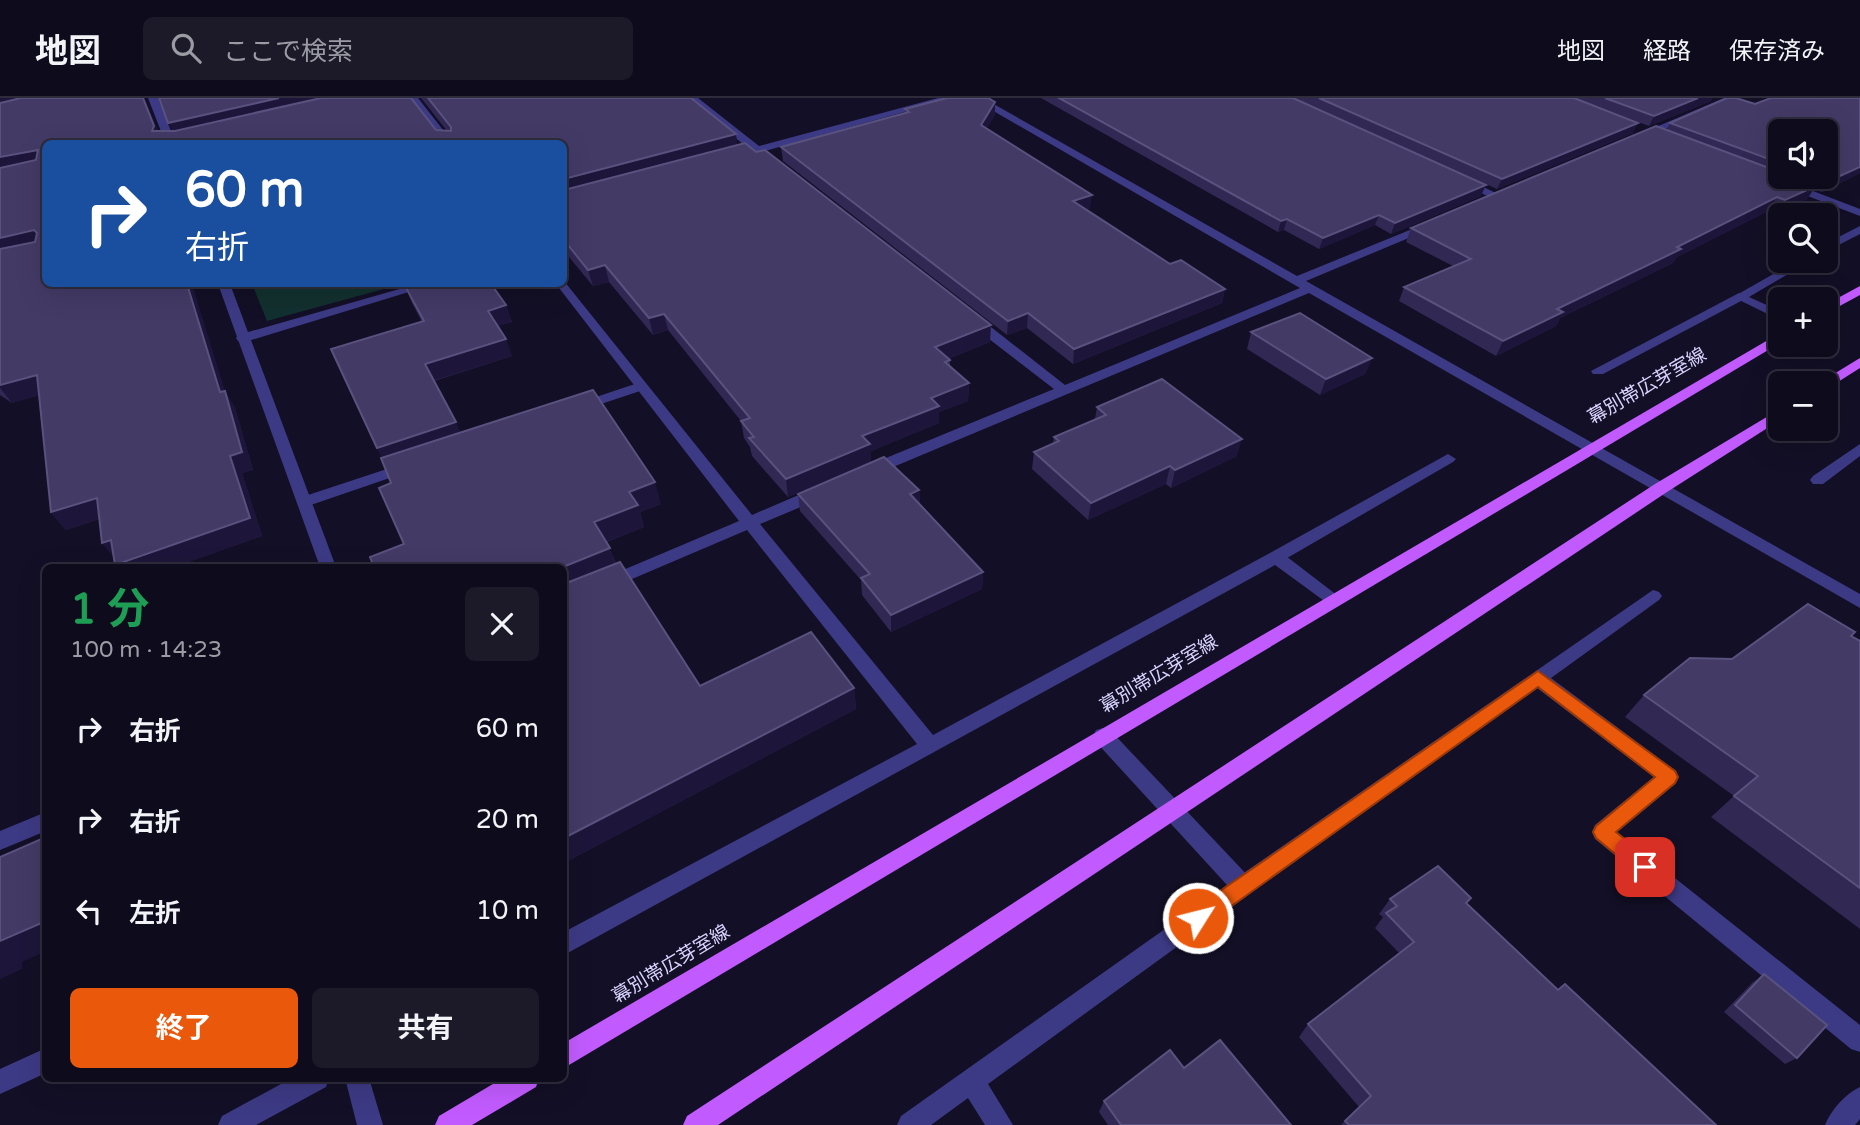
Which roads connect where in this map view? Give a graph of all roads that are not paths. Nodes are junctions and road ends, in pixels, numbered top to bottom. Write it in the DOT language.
graph roads {
  1 [pos="153,98"];
  2 [pos="413,98"];
  3 [pos="692,98"];
  4 [pos="949,98"];
  5 [pos="976,98"];
  6 [pos="1732,98"];
  7 [pos="1636,128"];
  8 [pos="1648,132"];
  9 [pos="1661,137"];
  10 [pos="169,140"];
  11 [pos="446,140"];
  12 [pos="1623,143"];
  13 [pos="757,150"];
  14 [pos="731,157"];
  15 [pos="1449,175"];
  16 [pos="789,176"];
  17 [pos="1797,189"];
  18 [pos="1510,191"];
  19 [pos="1498,197"];
  20 [pos="1485,202"];
  21 [pos="1860,213"];
  22 [pos="1447,218"];
  23 [pos="1860,229"];
  24 [pos="1838,242"];
  25 [pos="1782,273"];
  26 [pos="1301,285"];
  27 [pos="225,287"];
  28 [pos="419,287"];
  29 [pos="564,287"];
  30 [pos="1860,290"];
  31 [pos="1739,297"];
  32 [pos="1838,303"];
  33 [pos="1768,310"];
  34 [pos="964,312"];
  35 [pos="243,338"];
  36 [pos="1768,344"];
  37 [pos="1860,362"];
  38 [pos="1598,371"];
  39 [pos="1838,376"];
  40 [pos="641,386"];
  41 [pos="1062,389"];
  42 [pos="564,412"];
  43 [pos="1768,421"];
  44 [pos="1590,448"];
  45 [pos="1860,449"];
  46 [pos="1448,459"];
  47 [pos="421,462"];
  48 [pos="1818,480"];
  49 [pos="1661,488"];
  50 [pos="305,502"];
  51 [pos="749,523"];
  52 [pos="1276,556"];
  53 [pos="327,564"];
  54 [pos="1653,596"];
  55 [pos="1333,599"];
  56 [pos="567,601"];
  57 [pos="1860,602"];
  58 [pos="1538,678"];
  59 [pos="1104,736"];
  60 [pos="930,746"];
  61 [pos="1173,810"];
  62 [pos="42,823"];
  63 [pos="0,841"];
  64 [pos="1243,886"];
  65 [pos="567,942"];
  66 [pos="1860,1040"];
  67 [pos="567,1054"];
  68 [pos="42,1062"];
  69 [pos="972,1081"];
  70 [pos="0,1082"];
  71 [pos="310,1082"];
  72 [pos="358,1082"];
  73 [pos="520,1082"];
  74 [pos="1860,1100"];
  75 [pos="231,1125"];
  76 [pos="370,1125"];
  77 [pos="448,1125"];
  78 [pos="696,1125"];
  79 [pos="910,1125"];
  80 [pos="1000,1125"];
  81 [pos="1838,1125"];
  1 -- 10 [label="street"];
  2 -- 11 [label="street"];
  3 -- 13 [label="street"];
  4 -- 13 [label="street"];
  5 -- 26 [label="street"];
  6 -- 8 [label="street"];
  7 -- 8 [label="street"];
  8 -- 9 [label="street"];
  8 -- 12 [label="street"];
  13 -- 14 [label="street"];
  13 -- 16 [label="street"];
  15 -- 19 [label="street"];
  17 -- 21 [label="street"];
  18 -- 19 [label="street"];
  19 -- 20 [label="street"];
  22 -- 26 [label="street"];
  23 -- 24 [label="street"];
  25 -- 31 [label="street"];
  26 -- 41 [label="street"];
  26 -- 44 [label="street"];
  27 -- 35 [label="street"];
  28 -- 35 [label="street"];
  29 -- 40 [label="street"];
  30 -- 32 [label="main road"];
  31 -- 33 [label="street"];
  31 -- 38 [label="street"];
  34 -- 41 [label="street"];
  35 -- 50 [label="street"];
  36 -- 44 [label="main road, 幕別帯広芽室線"];
  37 -- 39 [label="main road"];
  40 -- 42 [label="street"];
  40 -- 51 [label="street"];
  41 -- 51 [label="street"];
  43 -- 49 [label="main road"];
  44 -- 49 [label="street"];
  44 -- 55 [label="main road, 幕別帯広芽室線"];
  45 -- 48 [label="street"];
  46 -- 52 [label="street"];
  47 -- 50 [label="street"];
  49 -- 57 [label="street"];
  49 -- 61 [label="main road"];
  50 -- 53 [label="street"];
  51 -- 56 [label="street"];
  51 -- 60 [label="street"];
  52 -- 55 [label="street"];
  52 -- 60 [label="street"];
  54 -- 58 [label="street"];
  55 -- 59 [label="main road, 幕別帯広芽室線"];
  58 -- 64 [label="street"];
  58 -- 66 [label="street"];
  59 -- 61 [label="street"];
  59 -- 67 [label="main road, 幕別帯広芽室線"];
  60 -- 65 [label="street"];
  61 -- 64 [label="street"];
  61 -- 78 [label="main road"];
  62 -- 63 [label="street"];
  64 -- 69 [label="street"];
  68 -- 70 [label="street"];
  69 -- 79 [label="street"];
  69 -- 80 [label="street"];
  71 -- 75 [label="street"];
  72 -- 76 [label="street"];
  73 -- 77 [label="main road"];
  74 -- 81 [label="street"];
}
